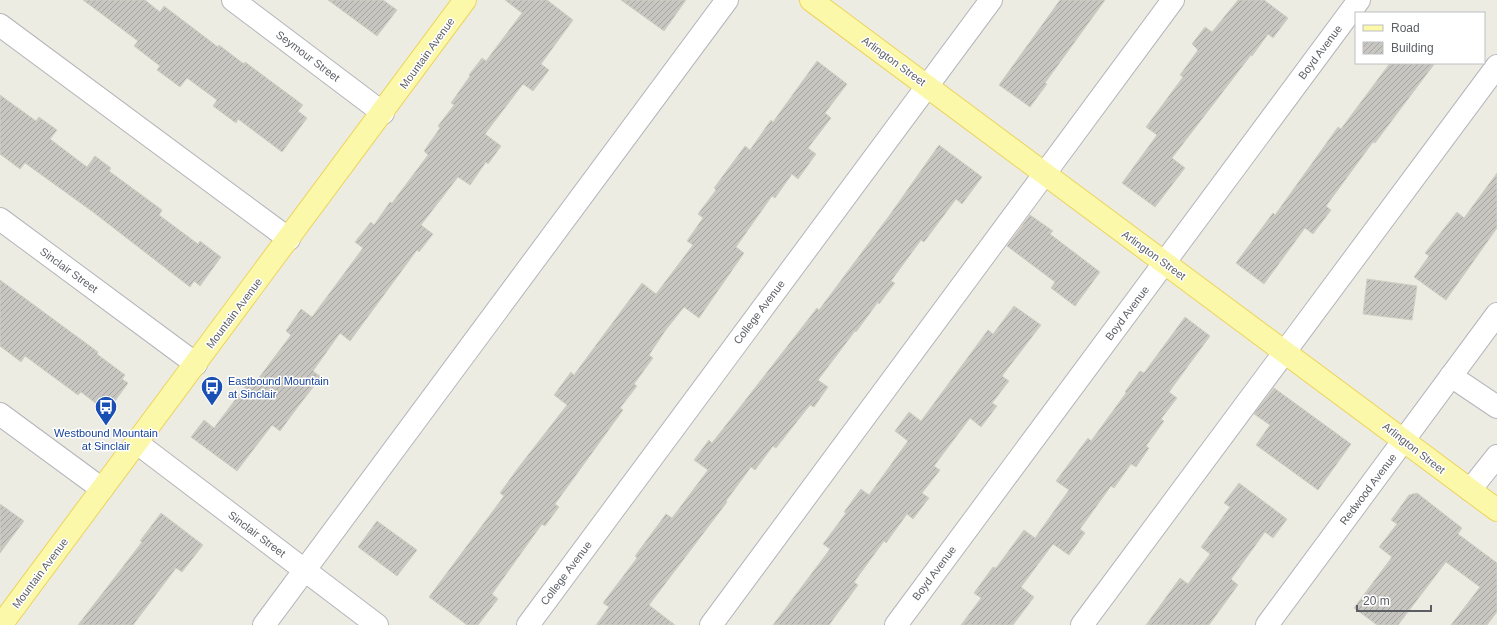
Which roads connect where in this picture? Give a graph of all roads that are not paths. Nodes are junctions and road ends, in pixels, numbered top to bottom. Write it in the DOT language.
graph roads {
  1 [pos="232,0"];
  2 [pos="465,0"];
  3 [pos="727,0"];
  4 [pos="811,0"];
  5 [pos="991,0"];
  6 [pos="1173,0"];
  7 [pos="1358,0"];
  8 [pos="0,25"];
  9 [pos="1497,66"];
  10 [pos="927,85"];
  11 [pos="383,113"];
  12 [pos="1043,174"];
  13 [pos="0,219"];
  14 [pos="289,239"];
  15 [pos="1165,262"];
  16 [pos="1497,314"];
  17 [pos="1286,352"];
  18 [pos="196,364"];
  19 [pos="1451,376"];
  20 [pos="1497,407"];
  21 [pos="0,414"];
  22 [pos="1404,441"];
  23 [pos="137,443"];
  24 [pos="1497,456"];
  25 [pos="102,489"];
  26 [pos="1470,490"];
  27 [pos="1497,510"];
  28 [pos="305,570"];
  29 [pos="3,616"];
  30 [pos="264,625"];
  31 [pos="377,625"];
  32 [pos="528,625"];
  33 [pos="711,625"];
  34 [pos="896,625"];
  35 [pos="1082,625"];
  36 [pos="1267,625"];
  1 -- 11 [label="street, Seymour Street"];
  2 -- 11 [label="main road, Mountain Avenue"];
  3 -- 28 [label="street"];
  4 -- 10 [label="main road, Arlington Street"];
  5 -- 10 [label="street, College Avenue"];
  6 -- 12 [label="street"];
  7 -- 15 [label="street, Boyd Avenue"];
  8 -- 14 [label="street"];
  9 -- 17 [label="street"];
  10 -- 12 [label="main road, Arlington Street"];
  10 -- 32 [label="street, College Avenue"];
  11 -- 14 [label="main road, Mountain Avenue"];
  12 -- 15 [label="main road, Arlington Street"];
  12 -- 33 [label="street"];
  13 -- 18 [label="street, Sinclair Street"];
  14 -- 18 [label="main road, Mountain Avenue"];
  15 -- 17 [label="main road, Arlington Street"];
  15 -- 34 [label="street, Boyd Avenue"];
  16 -- 19 [label="street, Redwood Avenue"];
  17 -- 22 [label="main road, Arlington Street"];
  17 -- 35 [label="street"];
  18 -- 23 [label="main road, Mountain Avenue"];
  19 -- 20 [label="street"];
  19 -- 22 [label="street, Redwood Avenue"];
  21 -- 25 [label="street"];
  22 -- 26 [label="main road, Arlington Street"];
  22 -- 36 [label="street, Redwood Avenue"];
  23 -- 25 [label="main road, Mountain Avenue"];
  23 -- 28 [label="street, Sinclair Street"];
  24 -- 26 [label="street"];
  25 -- 29 [label="main road, Mountain Avenue"];
  26 -- 27 [label="main road, Arlington Street"];
  28 -- 30 [label="street"];
  28 -- 31 [label="street, Sinclair Street"];
}
